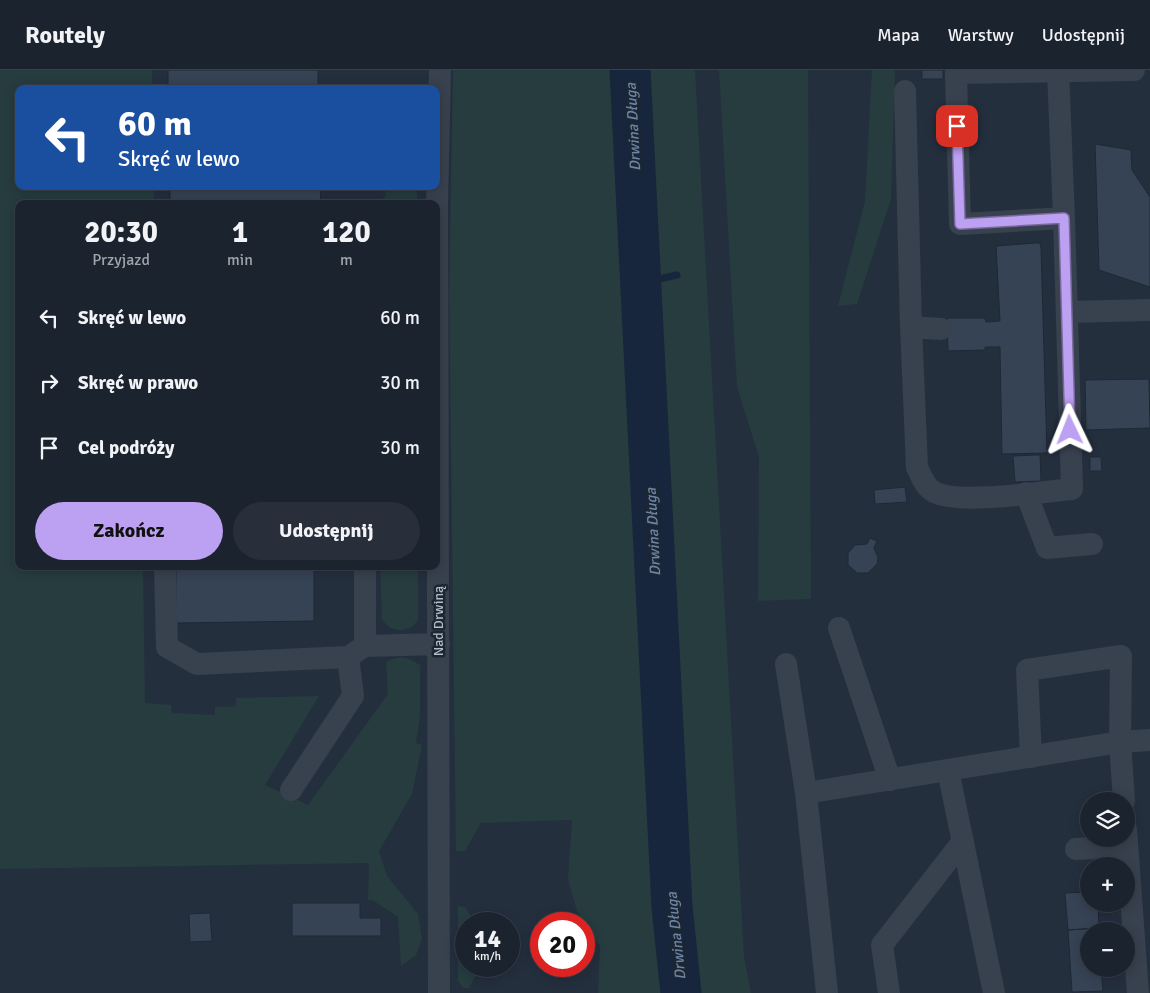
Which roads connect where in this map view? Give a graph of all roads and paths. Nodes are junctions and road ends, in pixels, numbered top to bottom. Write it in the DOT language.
graph roads {
  1 [pos="440,70"];
  2 [pos="1134,70"];
  3 [pos="1058,71"];
  4 [pos="440,85"];
  5 [pos="905,91"];
  6 [pos="1064,218"];
  7 [pos="1150,310"];
  8 [pos="1067,312"];
  9 [pos="911,327"];
  10 [pos="941,329"];
  11 [pos="1026,493"];
  12 [pos="1092,544"];
  13 [pos="165,570"];
  14 [pos="364,570"];
  15 [pos="439,570"];
  16 [pos="839,628"];
  17 [pos="439,644"];
  18 [pos="356,652"];
  19 [pos="786,664"];
  20 [pos="1150,740"];
  21 [pos="1120,742"];
  22 [pos="1031,756"];
  23 [pos="948,770"];
  24 [pos="890,780"];
  25 [pos="291,790"];
  26 [pos="1123,792"];
  27 [pos="806,793"];
  28 [pos="963,841"];
  29 [pos="1085,847"];
  30 [pos="1128,847"];
  31 [pos="1076,849"];
  32 [pos="439,993"];
  33 [pos="827,993"];
  34 [pos="889,993"];
  35 [pos="994,993"];
  36 [pos="1138,993"];
  1 -- 4 [label="street, Nad Drwiną"];
  2 -- 3 [label="street"];
  3 -- 6 [label="street"];
  3 -- 6 [label="street"];
  5 -- 9 [label="street"];
  6 -- 8 [label="street"];
  7 -- 8 [label="street"];
  8 -- 11 [label="street"];
  9 -- 10 [label="street"];
  9 -- 11 [label="street"];
  11 -- 12 [label="street"];
  13 -- 18 [label="street"];
  14 -- 18 [label="street"];
  15 -- 17 [label="street, Nad Drwiną"];
  16 -- 24 [label="street"];
  17 -- 18 [label="street"];
  17 -- 32 [label="street, Nad Drwiną"];
  18 -- 25 [label="street"];
  19 -- 27 [label="street"];
  20 -- 21 [label="street"];
  21 -- 22 [label="street"];
  21 -- 22 [label="street"];
  21 -- 26 [label="street"];
  22 -- 23 [label="street"];
  23 -- 24 [label="street"];
  23 -- 28 [label="street"];
  24 -- 27 [label="street"];
  27 -- 33 [label="street"];
  28 -- 34 [label="street"];
  28 -- 35 [label="street"];
  29 -- 31 [label="street"];
  30 -- 36 [label="street"];
}
